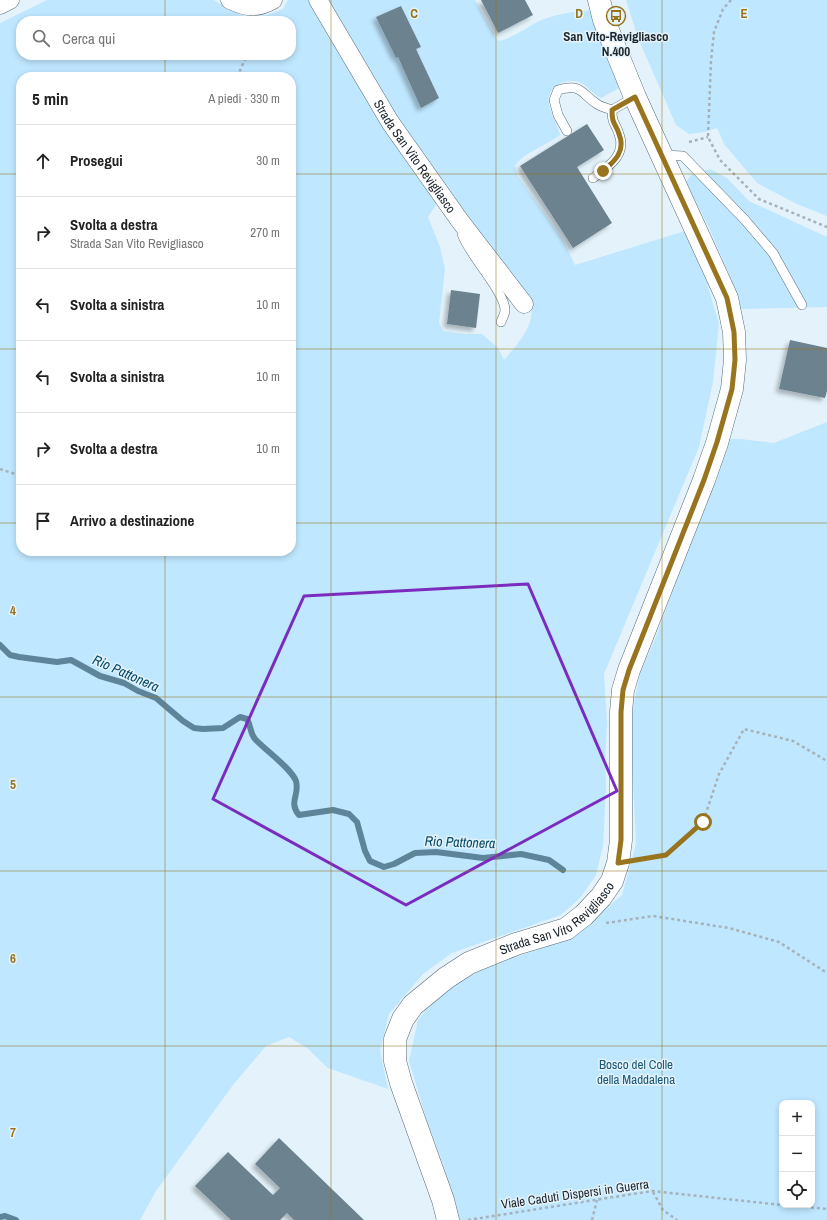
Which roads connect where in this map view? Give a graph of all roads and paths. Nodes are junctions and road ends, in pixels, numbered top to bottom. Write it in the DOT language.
graph roads {
  1 [pos="10,0"];
  2 [pos="230,0"];
  3 [pos="273,0"];
  4 [pos="318,0"];
  5 [pos="599,0"];
  6 [pos="730,0"];
  7 [pos="0,5"];
  8 [pos="245,60"];
  9 [pos="239,72"];
  10 [pos="635,97"];
  11 [pos="612,110"];
  12 [pos="566,131"];
  13 [pos="662,155"];
  14 [pos="593,178"];
  15 [pos="460,221"];
  16 [pos="827,227"];
  17 [pos="524,304"];
  18 [pos="802,305"];
  19 [pos="501,322"];
  20 [pos="0,469"];
  21 [pos="16,474"];
  22 [pos="827,761"];
  23 [pos="618,863"];
  24 [pos="606,923"];
  25 [pos="827,973"];
  26 [pos="652,1191"];
  27 [pos="597,1200"];
  28 [pos="779,1204"];
  29 [pos="815,1208"];
  30 [pos="827,1209"];
  31 [pos="448,1220"];
  32 [pos="466,1220"];
  33 [pos="592,1220"];
  34 [pos="677,1220"];
  1 -- 7 [label="street"];
  2 -- 3 [label="street"];
  4 -- 15 [label="street, Strada San Vito Revigliasco"];
  5 -- 10 [label="street, Strada San Vito Revigliasco"];
  6 -- 16 [label="path"];
  8 -- 9 [label="path"];
  10 -- 11 [label="lane"];
  10 -- 13 [label="street, Strada San Vito Revigliasco"];
  11 -- 12 [label="lane"];
  11 -- 14 [label="lane"];
  13 -- 18 [label="lane"];
  13 -- 23 [label="street, Strada San Vito Revigliasco"];
  15 -- 17 [label="street, Strada San Vito Revigliasco"];
  15 -- 19 [label="lane"];
  20 -- 21 [label="path"];
  22 -- 23 [label="path"];
  23 -- 31 [label="street, Strada San Vito Revigliasco"];
  24 -- 25 [label="path"];
  26 -- 27 [label="path, Viale Caduti Dispersi in Guerra"];
  26 -- 28 [label="path, Viale Caduti Dispersi in Guerra"];
  26 -- 34 [label="path"];
  27 -- 32 [label="path, Viale Caduti Dispersi in Guerra"];
  27 -- 33 [label="path"];
  29 -- 30 [label="path"];
}
